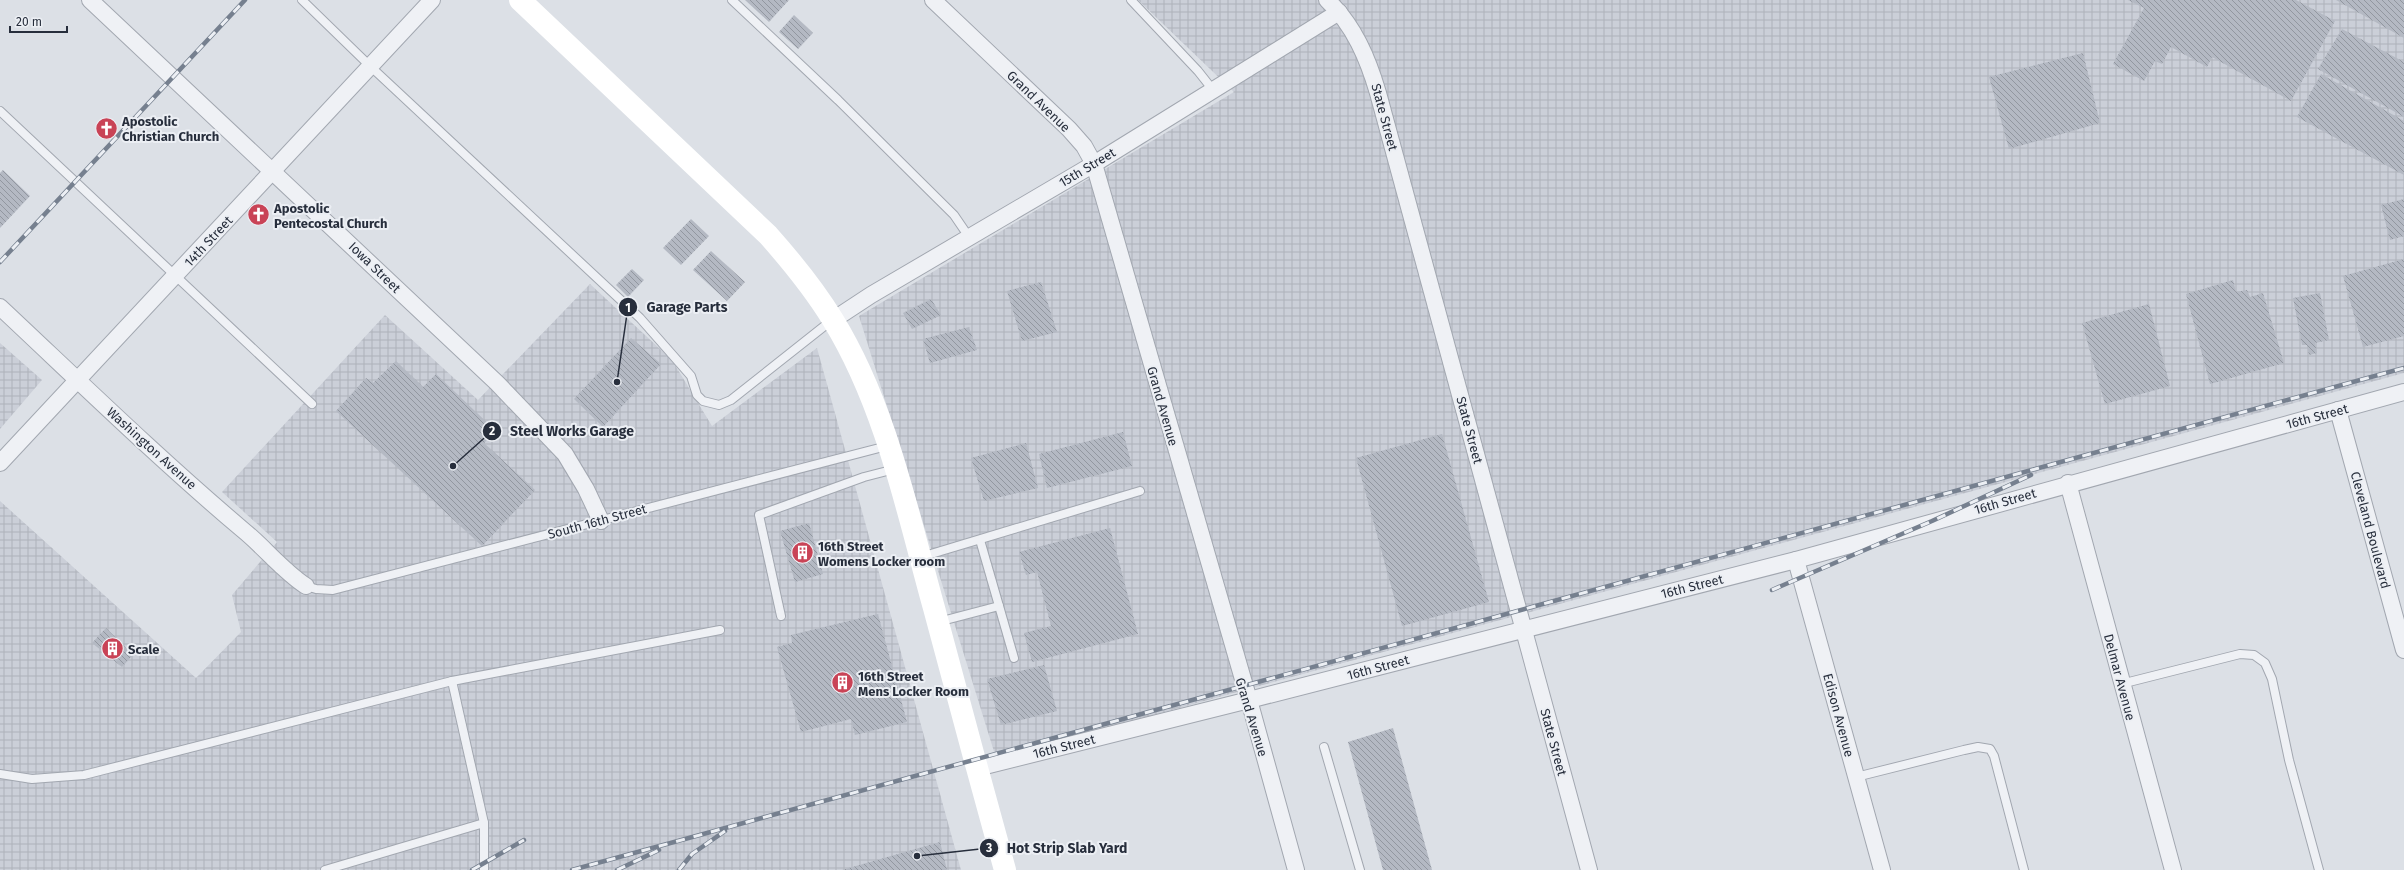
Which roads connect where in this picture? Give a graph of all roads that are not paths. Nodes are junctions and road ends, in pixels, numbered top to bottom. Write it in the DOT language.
graph roads {
  1 [pos="90,0"];
  2 [pos="302,0"];
  3 [pos="432,0"];
  4 [pos="520,0"];
  5 [pos="732,0"];
  6 [pos="933,0"];
  7 [pos="1131,0"];
  8 [pos="1328,0"];
  9 [pos="1339,12"];
  10 [pos="370,66"];
  11 [pos="1212,90"];
  12 [pos="0,112"];
  13 [pos="1094,164"];
  14 [pos="273,171"];
  15 [pos="969,237"];
  16 [pos="175,276"];
  17 [pos="0,307"];
  18 [pos="833,320"];
  19 [pos="78,380"];
  20 [pos="2404,392"];
  21 [pos="312,404"];
  22 [pos="2338,410"];
  23 [pos="888,446"];
  24 [pos="0,463"];
  25 [pos="894,469"];
  26 [pos="2068,483"];
  27 [pos="1140,491"];
  28 [pos="601,521"];
  29 [pos="980,540"];
  30 [pos="920,558"];
  31 [pos="1796,560"];
  32 [pos="306,586"];
  33 [pos="999,606"];
  34 [pos="781,616"];
  35 [pos="938,622"];
  36 [pos="1524,629"];
  37 [pos="720,630"];
  38 [pos="2404,650"];
  39 [pos="1014,658"];
  40 [pos="452,681"];
  41 [pos="2121,684"];
  42 [pos="1249,700"];
  43 [pos="1324,747"];
  44 [pos="977,768"];
  45 [pos="0,774"];
  46 [pos="1856,778"];
  47 [pos="484,823"];
  48 [pos="325,870"];
  49 [pos="484,870"];
  50 [pos="1004,870"];
  51 [pos="1296,870"];
  52 [pos="1360,870"];
  53 [pos="1589,870"];
  54 [pos="1882,870"];
  55 [pos="2024,870"];
  56 [pos="2173,870"];
  57 [pos="2319,870"];
  1 -- 14 [label="street, Iowa Street"];
  2 -- 10 [label="lane"];
  3 -- 10 [label="street, 14th Street"];
  4 -- 18 [label="main road"];
  5 -- 15 [label="lane"];
  6 -- 13 [label="street, Grand Avenue"];
  7 -- 11 [label="lane"];
  8 -- 9 [label="street, State Street"];
  9 -- 11 [label="street, 15th Street"];
  9 -- 36 [label="street, State Street"];
  10 -- 14 [label="street, 14th Street"];
  10 -- 18 [label="lane"];
  11 -- 13 [label="street, 15th Street"];
  12 -- 16 [label="lane"];
  13 -- 15 [label="street, 15th Street"];
  13 -- 42 [label="street, Grand Avenue"];
  14 -- 16 [label="street, 14th Street"];
  14 -- 28 [label="street, Iowa Street"];
  15 -- 18 [label="street, 15th Street"];
  16 -- 19 [label="street, 14th Street"];
  16 -- 21 [label="lane"];
  17 -- 19 [label="street, Washington Avenue"];
  18 -- 23 [label="main road"];
  19 -- 24 [label="street, 14th Street"];
  19 -- 32 [label="street, Washington Avenue"];
  20 -- 22 [label="street, 16th Street"];
  22 -- 26 [label="street, 16th Street"];
  22 -- 38 [label="street, Cleveland Boulevard"];
  23 -- 25 [label="main road"];
  23 -- 28 [label="lane, South 16th Street"];
  25 -- 30 [label="main road"];
  25 -- 34 [label="lane"];
  26 -- 31 [label="street, 16th Street"];
  26 -- 41 [label="street, Delmar Avenue"];
  27 -- 29 [label="lane"];
  28 -- 32 [label="lane, South 16th Street"];
  29 -- 30 [label="lane"];
  29 -- 33 [label="lane"];
  30 -- 35 [label="main road"];
  31 -- 36 [label="street, 16th Street"];
  31 -- 46 [label="street, Edison Avenue"];
  33 -- 35 [label="lane"];
  33 -- 39 [label="lane"];
  35 -- 44 [label="main road"];
  36 -- 42 [label="street, 16th Street"];
  36 -- 53 [label="street, State Street"];
  37 -- 40 [label="lane"];
  40 -- 45 [label="lane"];
  40 -- 47 [label="lane"];
  41 -- 56 [label="street, Delmar Avenue"];
  41 -- 57 [label="lane"];
  42 -- 44 [label="street, 16th Street"];
  42 -- 51 [label="street, Grand Avenue"];
  43 -- 52 [label="lane"];
  44 -- 50 [label="main road"];
  46 -- 54 [label="street, Edison Avenue"];
  46 -- 55 [label="lane"];
  47 -- 48 [label="lane"];
  47 -- 49 [label="lane"];
}
